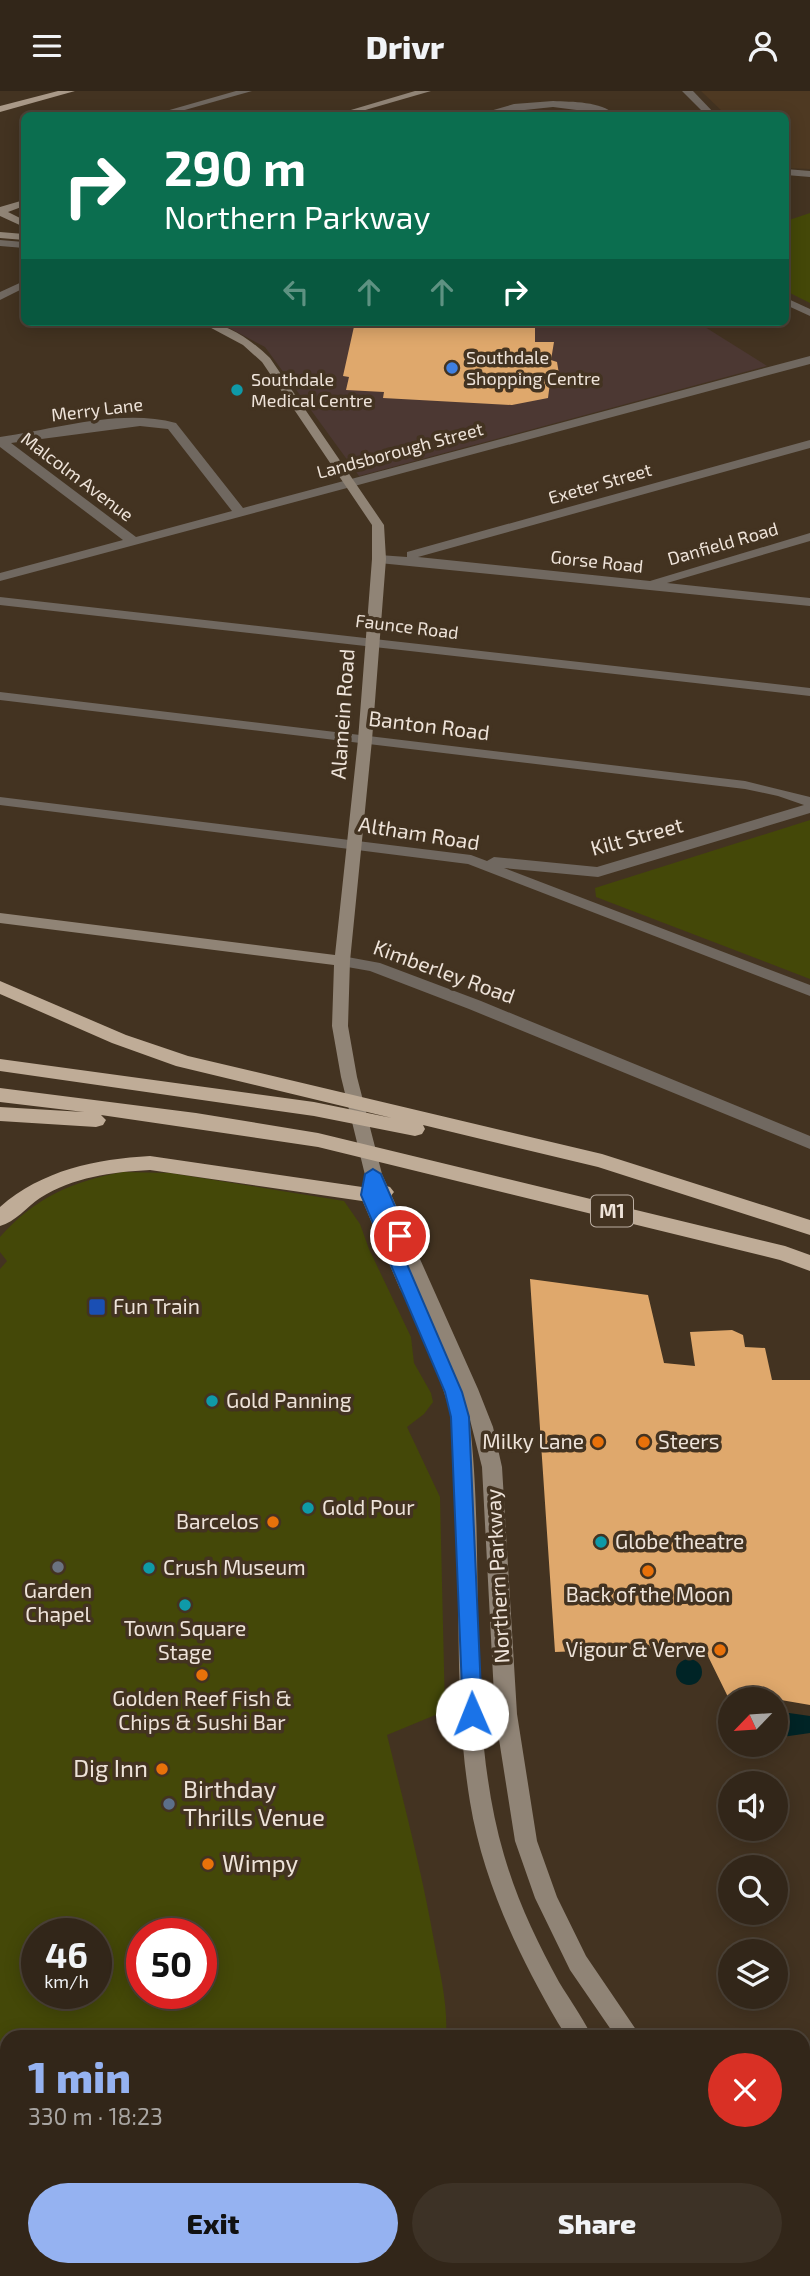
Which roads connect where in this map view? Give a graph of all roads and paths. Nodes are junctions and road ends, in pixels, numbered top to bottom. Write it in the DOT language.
graph roads {
  1 [pos="33,91"];
  2 [pos="70,91"];
  3 [pos="247,91"];
  4 [pos="426,91"];
  5 [pos="687,91"];
  6 [pos="0,100"];
  7 [pos="0,109"];
  8 [pos="168,112"];
  9 [pos="349,112"];
  10 [pos="497,112"];
  11 [pos="601,112"];
  12 [pos="708,112"];
  13 [pos="789,172"];
  14 [pos="810,174"];
  15 [pos="21,204"];
  16 [pos="0,211"];
  17 [pos="21,222"];
  18 [pos="0,235"];
  19 [pos="21,237"];
  20 [pos="0,243"];
  21 [pos="21,245"];
  22 [pos="21,286"];
  23 [pos="0,297"];
  24 [pos="789,302"];
  25 [pos="810,313"];
  26 [pos="214,326"];
  27 [pos="810,360"];
  28 [pos="0,441"];
  29 [pos="810,444"];
  30 [pos="349,483"];
  31 [pos="240,513"];
  32 [pos="810,537"];
  33 [pos="133,541"];
  34 [pos="379,559"];
  35 [pos="400,559"];
  36 [pos="0,566"];
  37 [pos="7,575"];
  38 [pos="646,585"];
  39 [pos="0,601"];
  40 [pos="810,602"];
  41 [pos="371,642"];
  42 [pos="810,692"];
  43 [pos="0,696"];
  44 [pos="365,740"];
  45 [pos="0,801"];
  46 [pos="810,803"];
  47 [pos="810,808"];
  48 [pos="355,844"];
  49 [pos="471,860"];
  50 [pos="0,918"];
  51 [pos="342,961"];
  52 [pos="0,987"];
  53 [pos="810,991"];
  54 [pos="7,1066"];
  55 [pos="15,1102"];
  56 [pos="315,1102"];
  57 [pos="0,1115"];
  58 [pos="810,1143"];
  59 [pos="375,1187"];
  60 [pos="680,1187"];
  61 [pos="0,1219"];
  62 [pos="810,1228"];
  63 [pos="810,1263"];
  64 [pos="576,2030"];
  65 [pos="624,2030"];
  1 -- 6 [label="main road"];
  2 -- 7 [label="main road"];
  3 -- 8 [label="street"];
  4 -- 9 [label="main road"];
  5 -- 12 [label="street"];
  10 -- 11 [label="street"];
  13 -- 14 [label="street"];
  15 -- 16 [label="main road"];
  16 -- 17 [label="main road"];
  18 -- 19 [label="main road"];
  20 -- 21 [label="street"];
  22 -- 23 [label="street"];
  24 -- 25 [label="street"];
  26 -- 30 [label="main road, Alamein Road"];
  27 -- 30 [label="street, Landsborough Street"];
  28 -- 31 [label="street, Merry Lane"];
  28 -- 33 [label="street, Malcolm Avenue"];
  29 -- 35 [label="street, Exeter Street"];
  30 -- 31 [label="street, Landsborough Street"];
  30 -- 34 [label="main road, Alamein Road"];
  31 -- 33 [label="street, Landsborough Street"];
  32 -- 38 [label="street, Danfield Road"];
  33 -- 37 [label="street, Landsborough Street"];
  34 -- 35 [label="street, Gorse Road"];
  34 -- 41 [label="main road, Alamein Road"];
  35 -- 38 [label="street, Gorse Road"];
  36 -- 37 [label="street"];
  38 -- 40 [label="street, Gorse Road"];
  39 -- 41 [label="street, Faunce Road"];
  41 -- 42 [label="street, Faunce Road"];
  41 -- 44 [label="main road, Alamein Road"];
  43 -- 44 [label="street, Banton Road"];
  44 -- 46 [label="street, Banton Road"];
  44 -- 48 [label="main road, Alamein Road"];
  45 -- 48 [label="street, Altham Road"];
  47 -- 49 [label="street, Kilt Street"];
  48 -- 49 [label="street, Altham Road"];
  48 -- 51 [label="main road, Alamein Road"];
  49 -- 53 [label="street, Altham Road"];
  50 -- 51 [label="main road, Kimberley Road"];
  51 -- 58 [label="street, Kimberley Road"];
  51 -- 59 [label="main road, Alamein Road"];
  52 -- 56 [label="highway"];
  54 -- 56 [label="highway, M1"];
  55 -- 57 [label="highway"];
  55 -- 63 [label="highway, M1"];
  56 -- 60 [label="highway, M1"];
  56 -- 60 [label="highway"];
  59 -- 61 [label="highway"];
  59 -- 64 [label="main road, Northern Parkway"];
  59 -- 65 [label="main road, Northern Parkway"];
  60 -- 62 [label="highway, M1"];
}
